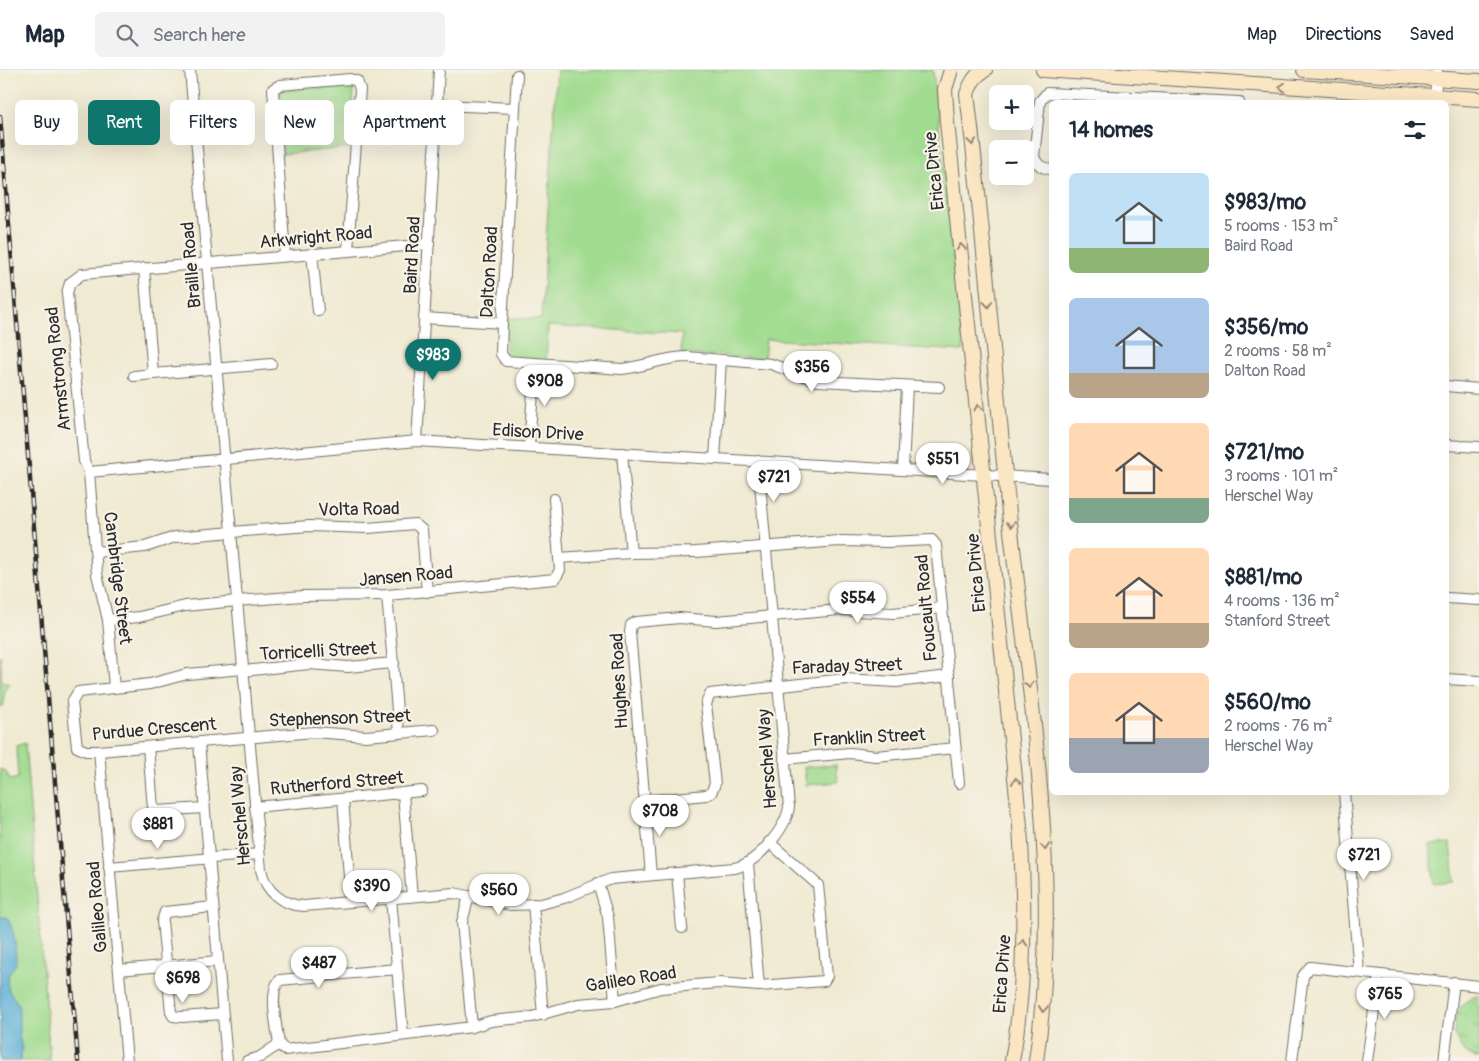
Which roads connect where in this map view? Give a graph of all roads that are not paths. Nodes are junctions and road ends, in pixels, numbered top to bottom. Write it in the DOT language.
graph roads {
  1 [pos="190,70"];
  2 [pos="439,70"];
  3 [pos="985,70"];
  4 [pos="1043,70"];
  5 [pos="1304,70"];
  6 [pos="1436,74"];
  7 [pos="517,75"];
  8 [pos="948,76"];
  9 [pos="1479,82"];
  10 [pos="1435,96"];
  11 [pos="1479,99"];
  12 [pos="437,100"];
  13 [pos="1160,100"];
  14 [pos="464,106"];
  15 [pos="515,108"];
  16 [pos="435,145"];
  17 [pos="1049,169"];
  18 [pos="429,244"];
  19 [pos="348,250"];
  20 [pos="312,253"];
  21 [pos="285,255"];
  22 [pos="207,263"];
  23 [pos="144,268"];
  24 [pos="318,311"];
  25 [pos="424,318"];
  26 [pos="502,323"];
  27 [pos="722,360"];
  28 [pos="271,364"];
  29 [pos="535,364"];
  30 [pos="216,369"];
  31 [pos="153,374"];
  32 [pos="134,376"];
  33 [pos="908,386"];
  34 [pos="1449,386"];
  35 [pos="939,388"];
  36 [pos="1479,389"];
  37 [pos="417,441"];
  38 [pos="1449,445"];
  39 [pos="1479,447"];
  40 [pos="529,448"];
  41 [pos="622,453"];
  42 [pos="224,458"];
  43 [pos="715,458"];
  44 [pos="758,461"];
  45 [pos="903,470"];
  46 [pos="89,472"];
  47 [pos="985,474"];
  48 [pos="1005,475"];
  49 [pos="1049,478"];
  50 [pos="554,499"];
  51 [pos="231,532"];
  52 [pos="765,547"];
  53 [pos="96,552"];
  54 [pos="631,553"];
  55 [pos="559,558"];
  56 [pos="427,592"];
  57 [pos="387,596"];
  58 [pos="1449,598"];
  59 [pos="1479,600"];
  60 [pos="237,601"];
  61 [pos="942,608"];
  62 [pos="771,616"];
  63 [pos="108,620"];
  64 [pos="394,663"];
  65 [pos="243,670"];
  66 [pos="949,676"];
  67 [pos="1449,679"];
  68 [pos="1479,681"];
  69 [pos="777,685"];
  70 [pos="114,688"];
  71 [pos="434,730"];
  72 [pos="399,733"];
  73 [pos="248,736"];
  74 [pos="199,743"];
  75 [pos="148,747"];
  76 [pos="956,748"];
  77 [pos="99,751"];
  78 [pos="784,759"];
  79 [pos="959,783"];
  80 [pos="422,791"];
  81 [pos="403,794"];
  82 [pos="1344,795"];
  83 [pos="343,799"];
  84 [pos="644,801"];
  85 [pos="255,807"];
  86 [pos="204,808"];
  87 [pos="769,842"];
  88 [pos="259,854"];
  89 [pos="209,858"];
  90 [pos="748,864"];
  91 [pos="109,867"];
  92 [pos="677,873"];
  93 [pos="651,875"];
  94 [pos="598,883"];
  95 [pos="412,896"];
  96 [pos="469,896"];
  97 [pos="391,898"];
  98 [pos="351,902"];
  99 [pos="533,904"];
  100 [pos="213,907"];
  101 [pos="682,928"];
  102 [pos="218,961"];
  103 [pos="167,966"];
  104 [pos="118,970"];
  105 [pos="397,970"];
  106 [pos="1359,972"];
  107 [pos="1379,975"];
  108 [pos="1454,982"];
  109 [pos="759,986"];
  110 [pos="1479,986"];
  111 [pos="615,1001"];
  112 [pos="222,1014"];
  113 [pos="542,1015"];
  114 [pos="472,1027"];
  115 [pos="403,1035"];
  116 [pos="282,1047"];
  117 [pos="127,1061"];
  118 [pos="226,1061"];
  119 [pos="247,1061"];
  120 [pos="1012,1061"];
  121 [pos="1036,1061"];
  122 [pos="1292,1061"];
  123 [pos="1367,1061"];
  124 [pos="1446,1061"];
  1 -- 22 [label="street, Braille Road"];
  2 -- 12 [label="street, Baird Road"];
  3 -- 48 [label="main road, one-way"];
  10 -- 4 [label="main road, one-way"];
  5 -- 6 [label="main road"];
  6 -- 9 [label="main road"];
  6 -- 10 [label="street"];
  7 -- 15 [label="street, Dalton Road"];
  47 -- 8 [label="main road, Erica Drive, one-way"];
  10 -- 11 [label="main road"];
  13 -- 17 [label="street"];
  14 -- 15 [label="street"];
  15 -- 26 [label="street, Dalton Road"];
  16 -- 18 [label="street, Baird Road"];
  18 -- 19 [label="street, Arkwright Road"];
  18 -- 25 [label="street, Baird Road"];
  19 -- 20 [label="street, Arkwright Road"];
  19 -- 21 [label="street"];
  20 -- 21 [label="street, Arkwright Road"];
  20 -- 24 [label="street"];
  21 -- 22 [label="street, Arkwright Road"];
  22 -- 23 [label="street, Armstrong Road"];
  22 -- 30 [label="street, Braille Road"];
  23 -- 31 [label="street"];
  23 -- 46 [label="street, Armstrong Road"];
  25 -- 26 [label="street"];
  25 -- 37 [label="street, Baird Road"];
  26 -- 29 [label="street, Dalton Road"];
  27 -- 29 [label="street, Dalton Road"];
  27 -- 33 [label="street, Dalton Road"];
  27 -- 43 [label="street"];
  28 -- 30 [label="street"];
  29 -- 40 [label="street"];
  30 -- 31 [label="street"];
  30 -- 42 [label="street, Braille Road"];
  31 -- 32 [label="street"];
  33 -- 35 [label="street, Dalton Road"];
  33 -- 45 [label="street"];
  34 -- 36 [label="street"];
  37 -- 40 [label="street, Edison Drive"];
  37 -- 42 [label="street, Edison Drive"];
  38 -- 39 [label="street"];
  40 -- 41 [label="street, Edison Drive"];
  41 -- 43 [label="street, Edison Drive"];
  41 -- 54 [label="street"];
  42 -- 46 [label="street, Edison Drive"];
  42 -- 51 [label="street, Herschel Way"];
  43 -- 44 [label="street, Edison Drive"];
  44 -- 45 [label="street, Edison Drive"];
  44 -- 52 [label="street, Herschel Way"];
  45 -- 47 [label="street, Edison Drive"];
  46 -- 53 [label="street, Cambridge Street"];
  47 -- 48 [label="street, Edison Drive"];
  120 -- 47 [label="main road, Erica Drive, one-way"];
  48 -- 49 [label="street, Edison Drive"];
  48 -- 121 [label="main road, one-way"];
  50 -- 55 [label="street"];
  51 -- 53 [label="street"];
  51 -- 56 [label="street, Volta Road"];
  51 -- 60 [label="street, Herschel Way"];
  52 -- 54 [label="street"];
  52 -- 61 [label="street, Foucault Road"];
  52 -- 62 [label="street, Herschel Way"];
  53 -- 63 [label="street, Cambridge Street"];
  54 -- 55 [label="street"];
  55 -- 56 [label="street, Jansen Road"];
  56 -- 57 [label="street, Jansen Road"];
  57 -- 60 [label="street, Jansen Road"];
  57 -- 64 [label="street"];
  58 -- 59 [label="street"];
  60 -- 63 [label="street, Jansen Road"];
  60 -- 65 [label="street, Herschel Way"];
  61 -- 62 [label="street"];
  61 -- 66 [label="street, Foucault Road"];
  62 -- 69 [label="street, Herschel Way"];
  62 -- 84 [label="street, Hughes Road"];
  63 -- 70 [label="street, Cambridge Street"];
  64 -- 65 [label="street, Torricelli Street"];
  64 -- 72 [label="street"];
  65 -- 70 [label="street, Purdue Crescent"];
  65 -- 73 [label="street, Herschel Way"];
  66 -- 69 [label="street, Faraday Street"];
  66 -- 76 [label="street, Foucault Road"];
  67 -- 68 [label="street"];
  69 -- 78 [label="street, Herschel Way"];
  69 -- 84 [label="street, Faraday Street"];
  70 -- 77 [label="street, Purdue Crescent"];
  71 -- 72 [label="street, Stephenson Street"];
  72 -- 73 [label="street, Stephenson Street"];
  73 -- 74 [label="street, Purdue Crescent"];
  73 -- 85 [label="street, Herschel Way"];
  74 -- 75 [label="street, Purdue Crescent"];
  74 -- 86 [label="street"];
  75 -- 77 [label="street, Purdue Crescent"];
  75 -- 86 [label="street"];
  76 -- 78 [label="street, Franklin Street"];
  76 -- 79 [label="street, Foucault Road"];
  77 -- 91 [label="street, Galileo Road"];
  78 -- 87 [label="street, Herschel Way"];
  80 -- 81 [label="street, Rutherford Street"];
  81 -- 83 [label="street, Rutherford Street"];
  81 -- 95 [label="street"];
  82 -- 106 [label="street"];
  83 -- 85 [label="street, Rutherford Street"];
  83 -- 98 [label="street"];
  84 -- 93 [label="street, Hughes Road"];
  85 -- 88 [label="street, Herschel Way"];
  86 -- 89 [label="street"];
  87 -- 90 [label="street, Herschel Way"];
  87 -- 109 [label="street, Galileo Road"];
  88 -- 89 [label="street"];
  88 -- 98 [label="street, Herschel Way"];
  89 -- 91 [label="street"];
  89 -- 100 [label="street"];
  90 -- 92 [label="street, Herschel Way"];
  90 -- 109 [label="street"];
  91 -- 104 [label="street, Galileo Road"];
  92 -- 93 [label="street, Herschel Way"];
  92 -- 101 [label="street"];
  93 -- 94 [label="street, Herschel Way"];
  94 -- 99 [label="street, Herschel Way"];
  94 -- 111 [label="street"];
  95 -- 96 [label="street, Herschel Way"];
  95 -- 97 [label="street, Herschel Way"];
  96 -- 99 [label="street, Herschel Way"];
  96 -- 114 [label="street"];
  97 -- 98 [label="street, Herschel Way"];
  97 -- 105 [label="street"];
  99 -- 113 [label="street"];
  100 -- 102 [label="street"];
  100 -- 103 [label="street"];
  102 -- 103 [label="street"];
  102 -- 112 [label="street"];
  103 -- 104 [label="street"];
  103 -- 112 [label="street"];
  104 -- 117 [label="street, Galileo Road"];
  105 -- 115 [label="street"];
  105 -- 116 [label="street"];
  106 -- 107 [label="street"];
  106 -- 122 [label="street"];
  107 -- 108 [label="street"];
  107 -- 123 [label="street"];
  108 -- 110 [label="street"];
  108 -- 124 [label="street"];
  109 -- 111 [label="street, Galileo Road"];
  111 -- 113 [label="street, Galileo Road"];
  112 -- 118 [label="street"];
  113 -- 114 [label="street, Galileo Road"];
  114 -- 115 [label="street, Galileo Road"];
  115 -- 116 [label="street, Galileo Road"];
  116 -- 119 [label="street, Galileo Road"];
}
